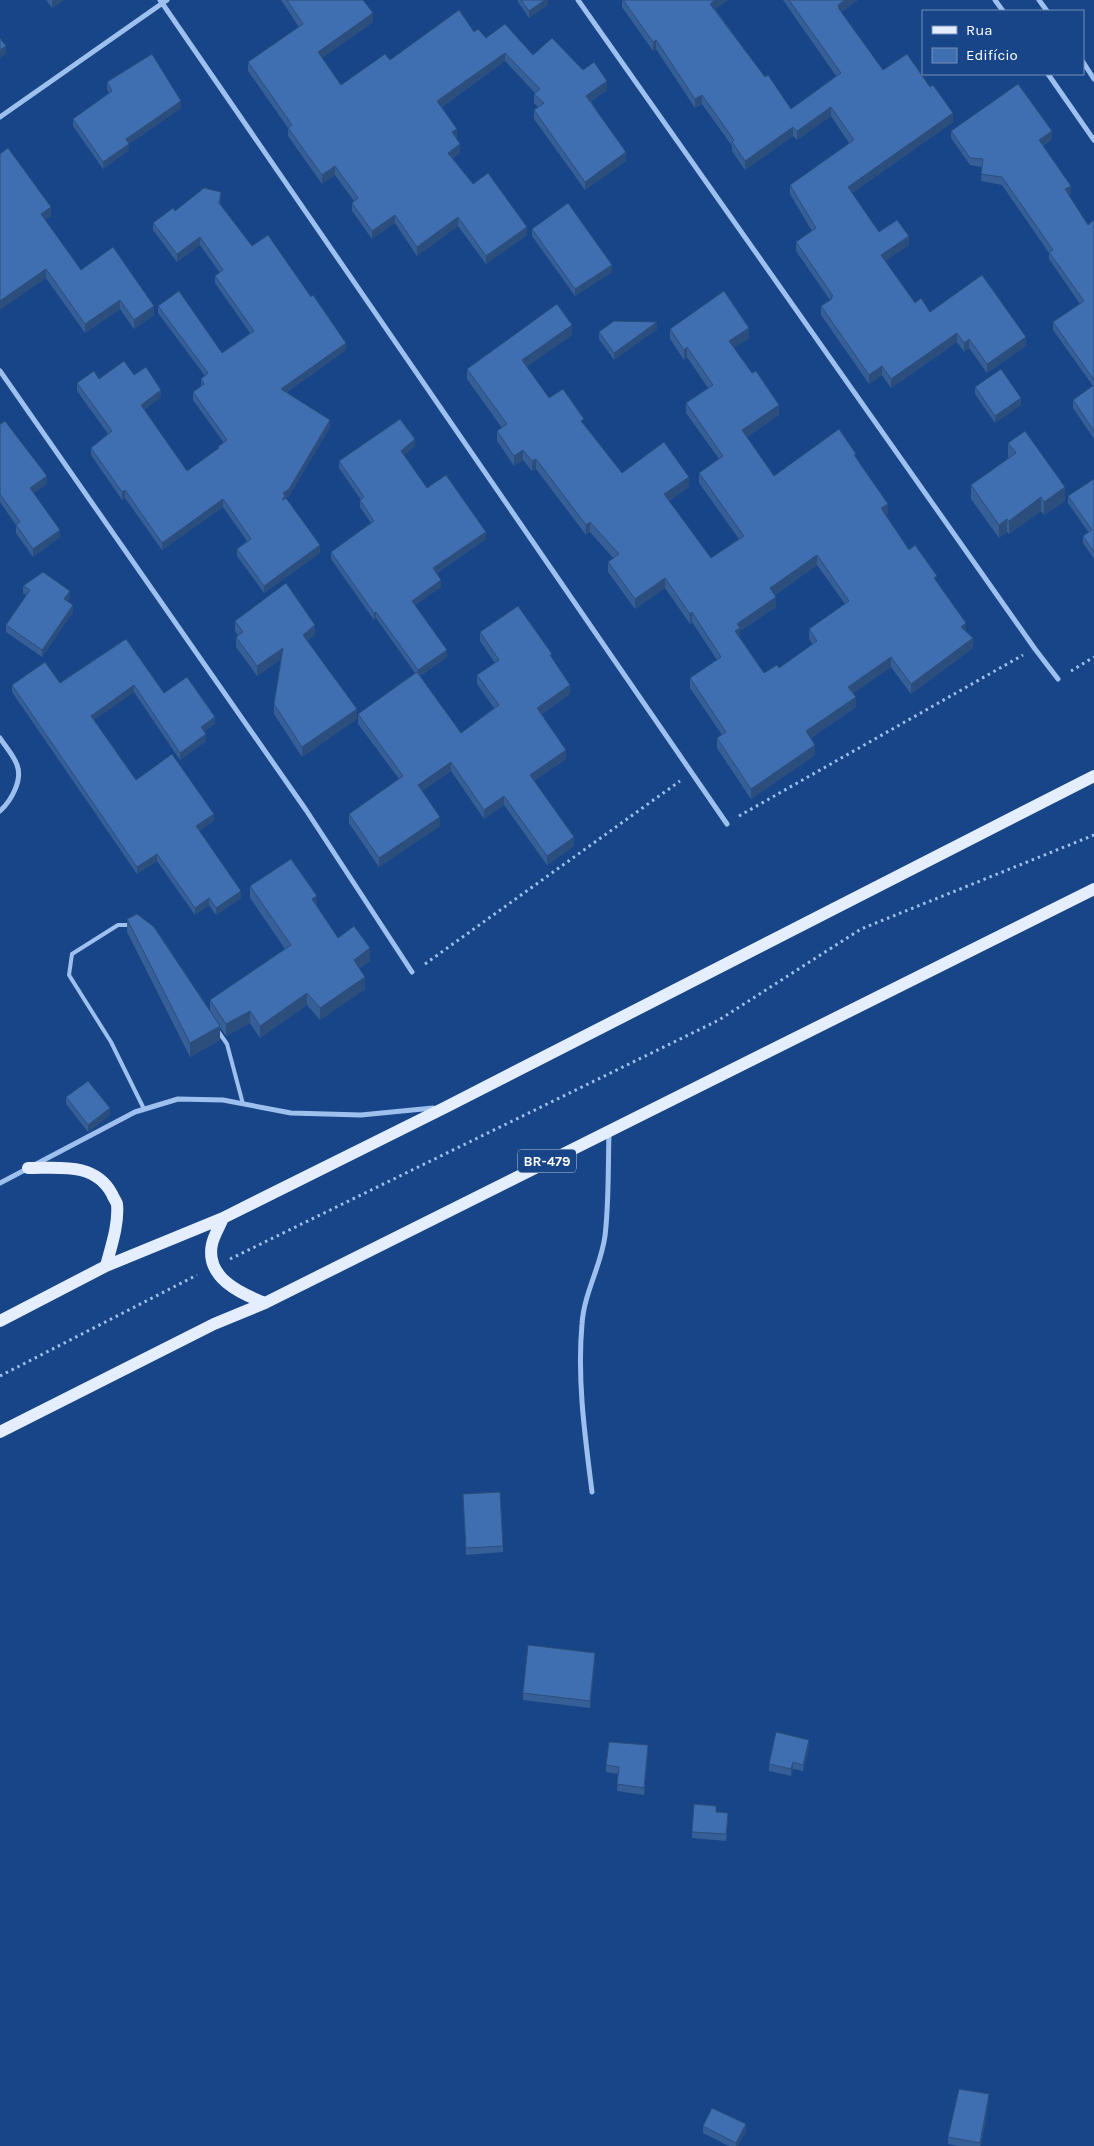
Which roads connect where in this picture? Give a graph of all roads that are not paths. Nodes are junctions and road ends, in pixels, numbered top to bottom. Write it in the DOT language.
graph roads {
  1 [pos="578,0"];
  2 [pos="163,1"];
  3 [pos="1084,64"];
  4 [pos="1049,75"];
  5 [pos="1094,79"];
  6 [pos="0,117"];
  7 [pos="1094,140"];
  8 [pos="0,371"];
  9 [pos="1058,679"];
  10 [pos="0,738"];
  11 [pos="1094,776"];
  12 [pos="0,811"];
  13 [pos="727,824"];
  14 [pos="1094,889"];
  15 [pos="138,924"];
  16 [pos="412,972"];
  17 [pos="216,1028"];
  18 [pos="243,1104"];
  19 [pos="446,1107"];
  20 [pos="144,1109"];
  21 [pos="609,1130"];
  22 [pos="28,1168"];
  23 [pos="0,1183"];
  24 [pos="223,1218"];
  25 [pos="106,1266"];
  26 [pos="264,1303"];
  27 [pos="0,1321"];
  28 [pos="0,1432"];
  29 [pos="592,1492"];
  1 -- 9 [label="street"];
  2 -- 6 [label="street"];
  2 -- 13 [label="street"];
  3 -- 5 [label="street"];
  4 -- 7 [label="street"];
  8 -- 16 [label="street"];
  10 -- 12 [label="street"];
  11 -- 19 [label="main road"];
  14 -- 21 [label="main road, BR-479"];
  15 -- 20 [label="lane"];
  17 -- 18 [label="lane"];
  18 -- 19 [label="street"];
  18 -- 20 [label="street"];
  19 -- 24 [label="main road"];
  20 -- 22 [label="street"];
  21 -- 26 [label="main road, BR-479"];
  21 -- 29 [label="street"];
  22 -- 23 [label="street"];
  22 -- 25 [label="main road"];
  24 -- 25 [label="main road"];
  24 -- 26 [label="main road"];
  25 -- 27 [label="main road"];
  26 -- 28 [label="main road, BR-479"];
}
